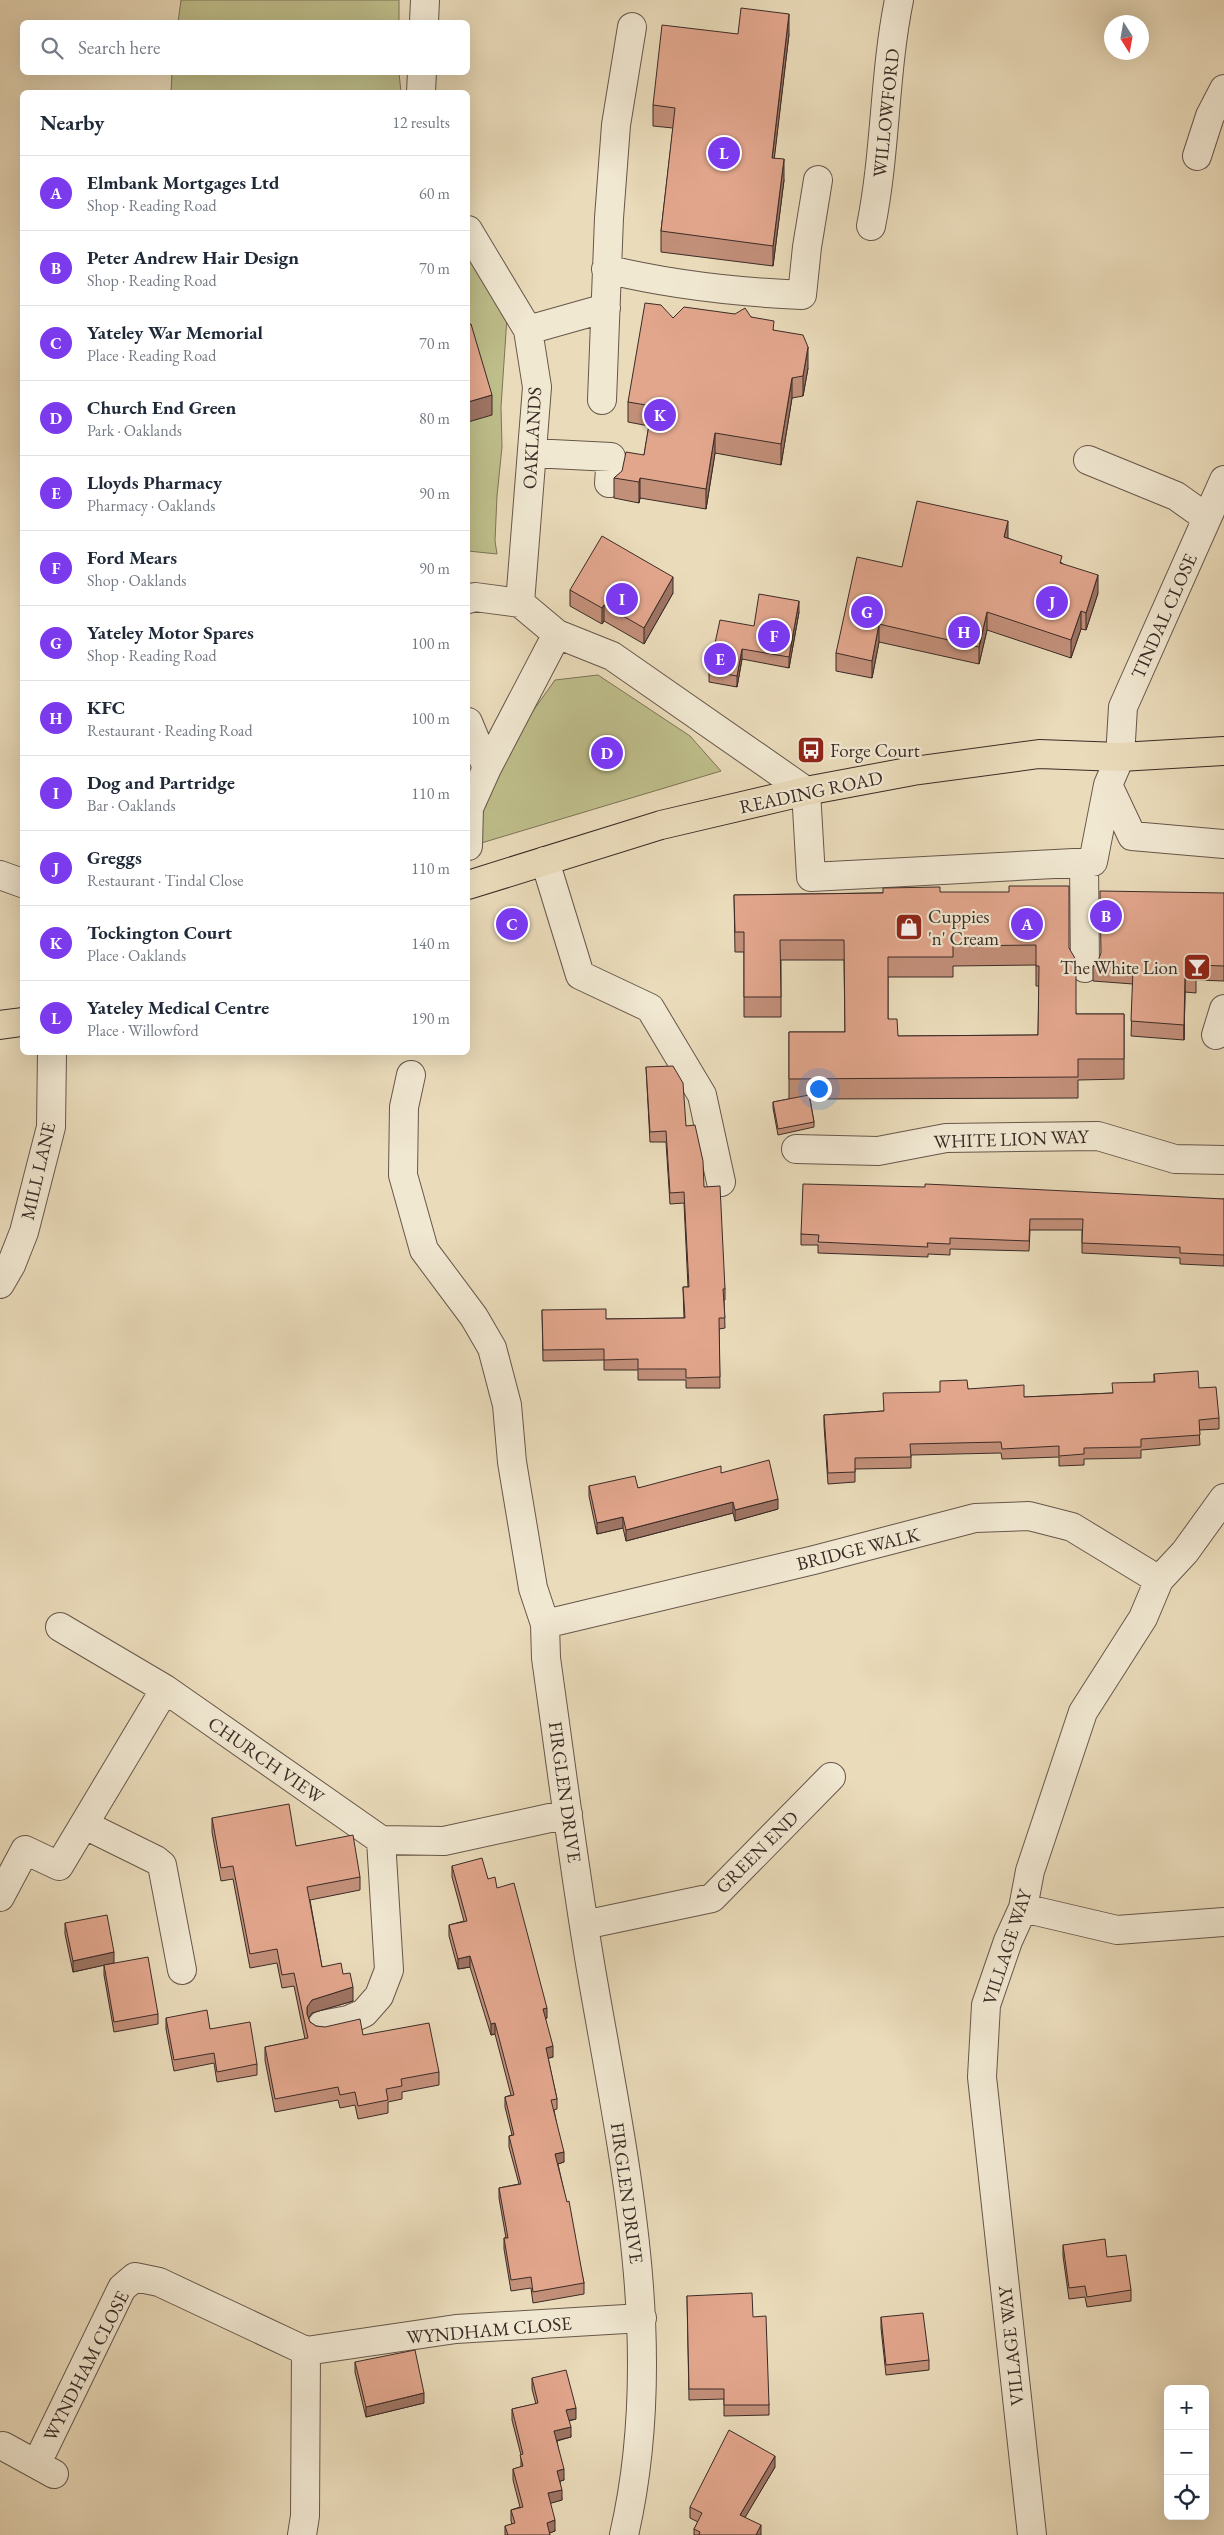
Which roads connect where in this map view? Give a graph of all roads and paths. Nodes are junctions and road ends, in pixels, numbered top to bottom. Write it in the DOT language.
graph roads {
  1 [pos="425,0"];
  2 [pos="899,0"];
  3 [pos="424,20"];
  4 [pos="632,27"];
  5 [pos="422,75"];
  6 [pos="1224,89"];
  7 [pos="421,90"];
  8 [pos="1197,156"];
  9 [pos="818,180"];
  10 [pos="871,226"];
  11 [pos="470,233"];
  12 [pos="606,269"];
  13 [pos="606,308"];
  14 [pos="528,330"];
  15 [pos="602,400"];
  16 [pos="532,453"];
  17 [pos="1088,460"];
  18 [pos="1224,480"];
  19 [pos="608,483"];
  20 [pos="1207,518"];
  21 [pos="470,598"];
  22 [pos="520,603"];
  23 [pos="557,634"];
  24 [pos="470,727"];
  25 [pos="1224,751"];
  26 [pos="1120,757"];
  27 [pos="487,768"];
  28 [pos="1108,785"];
  29 [pos="806,791"];
  30 [pos="470,804"];
  31 [pos="1224,844"];
  32 [pos="545,861"];
  33 [pos="1084,863"];
  34 [pos="0,875"];
  35 [pos="20,882"];
  36 [pos="470,885"];
  37 [pos="1085,968"];
  38 [pos="1224,1009"];
  39 [pos="20,1022"];
  40 [pos="0,1025"];
  41 [pos="1216,1035"];
  42 [pos="52,1055"];
  43 [pos="411,1075"];
  44 [pos="796,1149"];
  45 [pos="1224,1160"];
  46 [pos="721,1182"];
  47 [pos="4,1271"];
  48 [pos="1224,1498"];
  49 [pos="1160,1580"];
  50 [pos="545,1624"];
  51 [pos="60,1627"];
  52 [pos="165,1689"];
  53 [pos="831,1776"];
  54 [pos="568,1814"];
  55 [pos="85,1825"];
  56 [pos="380,1840"];
  57 [pos="0,1897"];
  58 [pos="1023,1908"];
  59 [pos="1224,1922"];
  60 [pos="584,1925"];
  61 [pos="182,1970"];
  62 [pos="322,2025"];
  63 [pos="642,2318"];
  64 [pos="306,2351"];
  65 [pos="3,2446"];
  66 [pos="302,2535"];
  67 [pos="624,2535"];
  68 [pos="1032,2535"];
  1 -- 3 [label="street"];
  2 -- 10 [label="street, WILLOWFORD"];
  4 -- 12 [label="street"];
  5 -- 7 [label="street"];
  6 -- 8 [label="street"];
  9 -- 12 [label="street"];
  11 -- 14 [label="street, OAKLANDS"];
  12 -- 13 [label="street"];
  13 -- 14 [label="street"];
  13 -- 15 [label="street"];
  14 -- 16 [label="street, OAKLANDS"];
  16 -- 19 [label="street"];
  16 -- 22 [label="street, OAKLANDS"];
  17 -- 20 [label="street"];
  18 -- 20 [label="street, TINDAL CLOSE"];
  20 -- 26 [label="street, TINDAL CLOSE"];
  21 -- 22 [label="street"];
  22 -- 23 [label="street"];
  23 -- 27 [label="street"];
  23 -- 29 [label="street"];
  24 -- 27 [label="street"];
  25 -- 26 [label="main road, READING ROAD"];
  26 -- 28 [label="street, TINDAL CLOSE"];
  26 -- 29 [label="main road, READING ROAD"];
  27 -- 30 [label="street"];
  28 -- 31 [label="street"];
  28 -- 33 [label="street, TINDAL CLOSE"];
  29 -- 32 [label="main road, READING ROAD"];
  29 -- 33 [label="street"];
  32 -- 36 [label="main road, READING ROAD"];
  32 -- 46 [label="street"];
  33 -- 37 [label="street"];
  34 -- 35 [label="street"];
  38 -- 41 [label="street"];
  39 -- 40 [label="main road"];
  42 -- 47 [label="street, MILL LANE"];
  43 -- 50 [label="street, FIRGLEN DRIVE"];
  44 -- 45 [label="street, WHITE LION WAY"];
  48 -- 49 [label="street, VILLAGE WAY"];
  49 -- 50 [label="street, BRIDGE WALK"];
  49 -- 58 [label="street, VILLAGE WAY"];
  50 -- 54 [label="street, FIRGLEN DRIVE"];
  51 -- 52 [label="street, CHURCH VIEW"];
  52 -- 55 [label="street"];
  52 -- 56 [label="street, CHURCH VIEW"];
  53 -- 60 [label="street, GREEN END"];
  54 -- 56 [label="street"];
  54 -- 60 [label="street, FIRGLEN DRIVE"];
  55 -- 57 [label="street"];
  55 -- 61 [label="street"];
  56 -- 62 [label="street"];
  58 -- 59 [label="street"];
  58 -- 68 [label="street, VILLAGE WAY"];
  60 -- 63 [label="street, FIRGLEN DRIVE"];
  63 -- 64 [label="street, WYNDHAM CLOSE"];
  63 -- 67 [label="street, FIRGLEN DRIVE"];
  64 -- 65 [label="street, WYNDHAM CLOSE"];
  64 -- 66 [label="street"];
}
